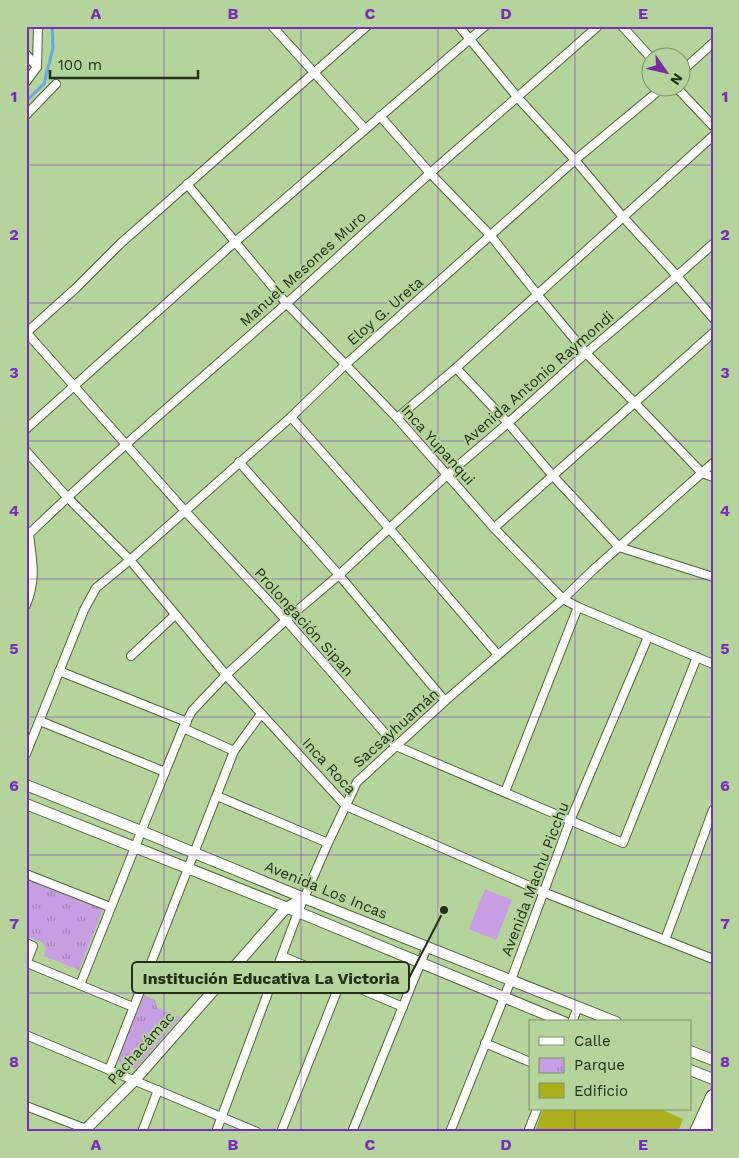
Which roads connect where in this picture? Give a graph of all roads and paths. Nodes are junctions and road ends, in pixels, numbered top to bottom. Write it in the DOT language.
graph roads {
  1 [pos="38,26"];
  2 [pos="272,26"];
  3 [pos="367,26"];
  4 [pos="459,26"];
  5 [pos="485,26"];
  6 [pos="598,26"];
  7 [pos="622,26"];
  8 [pos="471,39"];
  9 [pos="713,43"];
  10 [pos="642,48"];
  11 [pos="26,54"];
  12 [pos="692,62"];
  13 [pos="37,67"];
  14 [pos="314,72"];
  15 [pos="26,82"];
  16 [pos="56,84"];
  17 [pos="518,98"];
  18 [pos="650,98"];
  19 [pos="686,98"];
  20 [pos="26,115"];
  21 [pos="380,116"];
  22 [pos="713,126"];
  23 [pos="365,129"];
  24 [pos="713,136"];
  25 [pos="575,160"];
  26 [pos="430,173"];
  27 [pos="187,184"];
  28 [pos="623,217"];
  29 [pos="491,236"];
  30 [pos="235,242"];
  31 [pos="713,244"];
  32 [pos="677,276"];
  33 [pos="537,294"];
  34 [pos="286,303"];
  35 [pos="713,318"];
  36 [pos="27,333"];
  37 [pos="713,333"];
  38 [pos="586,353"];
  39 [pos="345,365"];
  40 [pos="456,368"];
  41 [pos="74,387"];
  42 [pos="634,402"];
  43 [pos="291,416"];
  44 [pos="397,418"];
  45 [pos="508,424"];
  46 [pos="26,429"];
  47 [pos="125,444"];
  48 [pos="26,451"];
  49 [pos="239,462"];
  50 [pos="713,463"];
  51 [pos="702,473"];
  52 [pos="447,475"];
  53 [pos="553,476"];
  54 [pos="713,476"];
  55 [pos="67,497"];
  56 [pos="184,511"];
  57 [pos="389,528"];
  58 [pos="494,528"];
  59 [pos="619,547"];
  60 [pos="130,560"];
  61 [pos="339,575"];
  62 [pos="713,577"];
  63 [pos="563,599"];
  64 [pos="26,605"];
  65 [pos="578,607"];
  66 [pos="175,614"];
  67 [pos="286,620"];
  68 [pos="648,637"];
  69 [pos="498,655"];
  70 [pos="131,656"];
  71 [pos="696,657"];
  72 [pos="713,664"];
  73 [pos="59,671"];
  74 [pos="226,675"];
  75 [pos="445,701"];
  76 [pos="261,714"];
  77 [pos="40,721"];
  78 [pos="185,725"];
  79 [pos="396,746"];
  80 [pos="234,750"];
  81 [pos="26,754"];
  82 [pos="165,772"];
  83 [pos="26,785"];
  84 [pos="505,792"];
  85 [pos="217,796"];
  86 [pos="26,804"];
  87 [pos="346,806"];
  88 [pos="713,810"];
  89 [pos="570,821"];
  90 [pos="141,830"];
  91 [pos="328,843"];
  92 [pos="135,847"];
  93 [pos="194,853"];
  94 [pos="189,869"];
  95 [pos="26,874"];
  96 [pos="543,892"];
  97 [pos="304,898"];
  98 [pos="110,907"];
  99 [pos="286,908"];
  100 [pos="298,912"];
  101 [pos="665,940"];
  102 [pos="26,943"];
  103 [pos="427,947"];
  104 [pos="282,956"];
  105 [pos="713,959"];
  106 [pos="26,963"];
  107 [pos="420,963"];
  108 [pos="511,980"];
  109 [pos="341,981"];
  110 [pos="80,985"];
  111 [pos="504,997"];
  112 [pos="133,1007"];
  113 [pos="403,1007"];
  114 [pos="578,1007"];
  115 [pos="559,1020"];
  116 [pos="573,1020"];
  117 [pos="611,1020"];
  118 [pos="26,1035"];
  119 [pos="486,1043"];
  120 [pos="692,1052"];
  121 [pos="713,1060"];
  122 [pos="529,1062"];
  123 [pos="109,1070"];
  124 [pos="692,1071"];
  125 [pos="713,1079"];
  126 [pos="134,1081"];
  127 [pos="158,1090"];
  128 [pos="713,1097"];
  129 [pos="26,1106"];
  130 [pos="537,1110"];
  131 [pos="222,1116"];
  132 [pos="713,1124"];
  133 [pos="84,1130"];
  134 [pos="142,1132"];
  135 [pos="216,1132"];
  136 [pos="258,1132"];
  137 [pos="281,1132"];
  138 [pos="352,1132"];
  139 [pos="450,1132"];
  140 [pos="528,1132"];
  141 [pos="697,1132"];
  142 [pos="710,1132"];
  1 -- 13 [label="street"];
  2 -- 14 [label="street"];
  3 -- 14 [label="street"];
  4 -- 8 [label="street"];
  5 -- 8 [label="street"];
  6 -- 17 [label="street, Manuel Mesones Muro"];
  7 -- 10 [label="street"];
  8 -- 17 [label="street"];
  8 -- 21 [label="street"];
  9 -- 12 [label="street"];
  11 -- 13 [label="street"];
  13 -- 15 [label="street"];
  14 -- 23 [label="street"];
  14 -- 27 [label="street"];
  16 -- 20 [label="street"];
  17 -- 25 [label="street"];
  17 -- 26 [label="street, Manuel Mesones Muro"];
  18 -- 25 [label="street, Eloy G. Ureta"];
  19 -- 22 [label="street"];
  21 -- 23 [label="street"];
  21 -- 26 [label="street"];
  23 -- 30 [label="street"];
  24 -- 28 [label="street"];
  25 -- 28 [label="street"];
  25 -- 29 [label="street, Eloy G. Ureta"];
  26 -- 29 [label="street"];
  26 -- 34 [label="street, Manuel Mesones Muro"];
  27 -- 30 [label="street, Inca Yupanqui"];
  27 -- 36 [label="street"];
  28 -- 32 [label="street"];
  28 -- 33 [label="street"];
  29 -- 33 [label="street"];
  29 -- 39 [label="street, Eloy G. Ureta"];
  30 -- 34 [label="street, Inca Yupanqui"];
  30 -- 41 [label="street"];
  31 -- 32 [label="street, Avenida Antonio Raymondi"];
  32 -- 35 [label="street"];
  32 -- 38 [label="street, Avenida Antonio Raymondi"];
  33 -- 38 [label="street"];
  33 -- 40 [label="street"];
  34 -- 39 [label="street, Inca Yupanqui"];
  34 -- 47 [label="street, Manuel Mesones Muro"];
  36 -- 41 [label="street, Prolongación Sipan"];
  37 -- 42 [label="street"];
  38 -- 42 [label="street"];
  38 -- 45 [label="street, Avenida Antonio Raymondi"];
  39 -- 43 [label="street, Eloy G. Ureta"];
  39 -- 44 [label="street, Inca Yupanqui"];
  40 -- 44 [label="street"];
  40 -- 45 [label="street"];
  41 -- 46 [label="street"];
  41 -- 47 [label="street, Prolongación Sipan"];
  42 -- 51 [label="street"];
  42 -- 53 [label="street"];
  43 -- 49 [label="street, Eloy G. Ureta"];
  43 -- 57 [label="street"];
  44 -- 52 [label="street, Inca Yupanqui"];
  45 -- 52 [label="street, Avenida Antonio Raymondi"];
  45 -- 53 [label="street"];
  47 -- 55 [label="street, Manuel Mesones Muro"];
  47 -- 56 [label="street, Prolongación Sipan"];
  48 -- 55 [label="street, Inca Roca"];
  49 -- 56 [label="street, Eloy G. Ureta"];
  49 -- 61 [label="street"];
  50 -- 51 [label="street, Sacsayhuamán"];
  51 -- 54 [label="street"];
  51 -- 59 [label="street, Sacsayhuamán"];
  52 -- 57 [label="street, Avenida Antonio Raymondi"];
  52 -- 58 [label="street, Inca Yupanqui"];
  53 -- 58 [label="street"];
  53 -- 59 [label="street"];
  55 -- 60 [label="street, Inca Roca"];
  55 -- 64 [label="street, Manuel Mesones Muro"];
  56 -- 60 [label="street, Eloy G. Ureta"];
  56 -- 67 [label="street, Prolongación Sipan"];
  57 -- 61 [label="street, Avenida Antonio Raymondi"];
  57 -- 69 [label="street"];
  58 -- 63 [label="street, Inca Yupanqui"];
  59 -- 62 [label="street"];
  59 -- 63 [label="street, Sacsayhuamán"];
  60 -- 66 [label="street, Inca Roca"];
  60 -- 73 [label="street, Eloy G. Ureta"];
  61 -- 67 [label="street, Avenida Antonio Raymondi"];
  61 -- 75 [label="street"];
  63 -- 65 [label="street, Inca Yupanqui"];
  63 -- 69 [label="street, Sacsayhuamán"];
  65 -- 68 [label="street, Inca Yupanqui"];
  65 -- 84 [label="street"];
  66 -- 70 [label="street"];
  66 -- 74 [label="street, Inca Roca"];
  67 -- 74 [label="street, Avenida Antonio Raymondi"];
  67 -- 79 [label="street, Prolongación Sipan"];
  68 -- 71 [label="street, Inca Yupanqui"];
  68 -- 89 [label="street, Avenida Machu Picchu"];
  69 -- 75 [label="street, Sacsayhuamán"];
  71 -- 72 [label="street, Inca Yupanqui"];
  71 -- 89 [label="street, Prolongación Sipan"];
  73 -- 77 [label="street, Eloy G. Ureta"];
  73 -- 78 [label="street"];
  74 -- 76 [label="street, Inca Roca"];
  74 -- 78 [label="street, Avenida Antonio Raymondi"];
  75 -- 79 [label="street, Sacsayhuamán"];
  76 -- 80 [label="street"];
  76 -- 87 [label="street, Inca Roca"];
  77 -- 81 [label="street, Eloy G. Ureta"];
  77 -- 82 [label="street"];
  78 -- 80 [label="street"];
  78 -- 82 [label="street, Avenida Antonio Raymondi"];
  79 -- 84 [label="street, Prolongación Sipan"];
  79 -- 87 [label="street, Sacsayhuamán"];
  80 -- 85 [label="street"];
  82 -- 90 [label="street, Avenida Antonio Raymondi"];
  83 -- 90 [label="street, Avenida Los Incas"];
  84 -- 89 [label="street, Prolongación Sipan"];
  85 -- 91 [label="street"];
  85 -- 93 [label="street"];
  86 -- 92 [label="street, Avenida Los Incas"];
  87 -- 91 [label="street, Sacsayhuamán"];
  87 -- 96 [label="street, Inca Roca"];
  88 -- 101 [label="street"];
  89 -- 96 [label="street, Avenida Machu Picchu"];
  90 -- 92 [label="street, Avenida Antonio Raymondi"];
  90 -- 93 [label="street, Avenida Los Incas"];
  91 -- 97 [label="street, Sacsayhuamán"];
  92 -- 94 [label="street, Avenida Los Incas"];
  92 -- 98 [label="street, Avenida Antonio Raymondi"];
  93 -- 94 [label="street"];
  93 -- 97 [label="street, Avenida Los Incas"];
  94 -- 99 [label="street, Avenida Los Incas"];
  94 -- 112 [label="street"];
  95 -- 98 [label="street"];
  96 -- 101 [label="street, Inca Roca"];
  96 -- 108 [label="street, Avenida Machu Picchu"];
  97 -- 99 [label="street, Pachacámac"];
  97 -- 100 [label="street, Sacsayhuamán"];
  97 -- 103 [label="street, Avenida Los Incas"];
  98 -- 110 [label="street, Avenida Antonio Raymondi"];
  99 -- 100 [label="street, Avenida Los Incas"];
  99 -- 126 [label="street, Pachacámac"];
  100 -- 104 [label="street, Sacsayhuamán"];
  100 -- 107 [label="street, Avenida Los Incas"];
  101 -- 105 [label="street, Inca Roca"];
  102 -- 106 [label="street"];
  103 -- 107 [label="street"];
  103 -- 108 [label="street, Avenida Los Incas"];
  104 -- 109 [label="street"];
  104 -- 131 [label="street, Sacsayhuamán"];
  106 -- 110 [label="street"];
  107 -- 111 [label="street, Avenida Los Incas"];
  107 -- 113 [label="street"];
  108 -- 111 [label="street, Avenida Machu Picchu"];
  108 -- 114 [label="street, Avenida Los Incas"];
  109 -- 113 [label="street"];
  109 -- 137 [label="street"];
  110 -- 112 [label="street"];
  111 -- 115 [label="street, Avenida Los Incas"];
  111 -- 119 [label="street, Avenida Machu Picchu"];
  112 -- 123 [label="street"];
  113 -- 138 [label="street"];
  114 -- 116 [label="street"];
  114 -- 117 [label="street, Avenida Los Incas"];
  118 -- 123 [label="street"];
  119 -- 122 [label="street"];
  119 -- 139 [label="street, Avenida Machu Picchu"];
  120 -- 121 [label="street"];
  123 -- 126 [label="street"];
  124 -- 125 [label="street"];
  126 -- 127 [label="street"];
  126 -- 133 [label="street, Pachacámac"];
  127 -- 131 [label="street"];
  127 -- 134 [label="street"];
  128 -- 141 [label="highway"];
  129 -- 133 [label="street"];
  130 -- 140 [label="street"];
  131 -- 135 [label="street, Sacsayhuamán"];
  131 -- 136 [label="street"];
  132 -- 142 [label="highway"];
}
